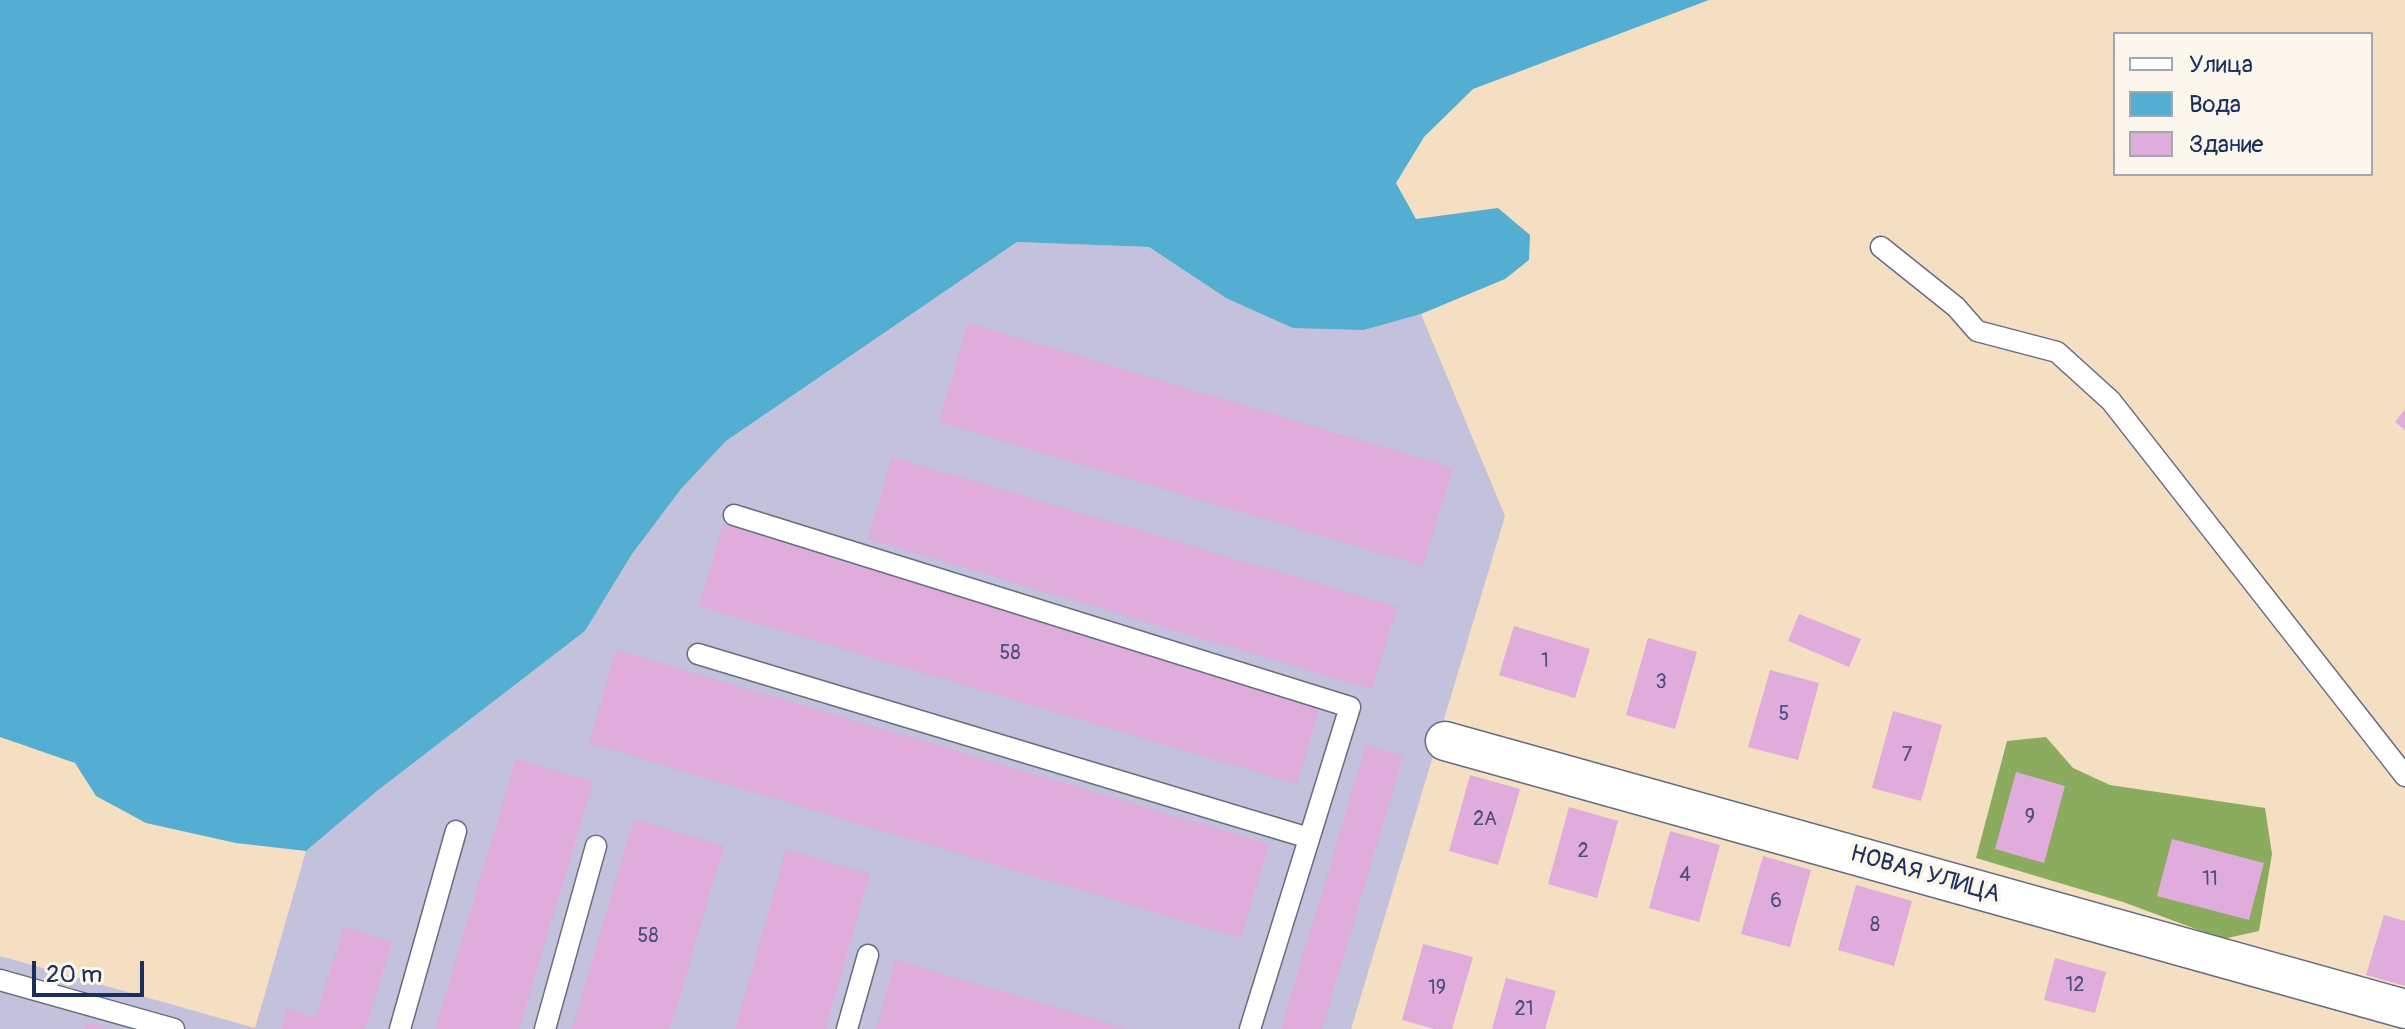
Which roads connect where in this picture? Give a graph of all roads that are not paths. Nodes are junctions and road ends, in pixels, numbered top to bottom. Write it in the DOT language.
graph roads {
  1 [pos="1881,247"];
  2 [pos="734,515"];
  3 [pos="698,654"];
  4 [pos="1445,741"];
  5 [pos="2405,776"];
  6 [pos="456,831"];
  7 [pos="1309,838"];
  8 [pos="596,846"];
  9 [pos="868,955"];
  10 [pos="0,980"];
  11 [pos="2405,1009"];
  12 [pos="174,1029"];
  13 [pos="400,1029"];
  14 [pos="545,1029"];
  15 [pos="847,1029"];
  16 [pos="1250,1029"];
  1 -- 5 [label="lane"];
  2 -- 7 [label="lane"];
  3 -- 7 [label="lane"];
  4 -- 11 [label="street, НОВАЯ УЛИЦА"];
  6 -- 13 [label="lane"];
  7 -- 16 [label="lane"];
  8 -- 14 [label="lane"];
  9 -- 15 [label="lane"];
  10 -- 12 [label="lane"];
}
